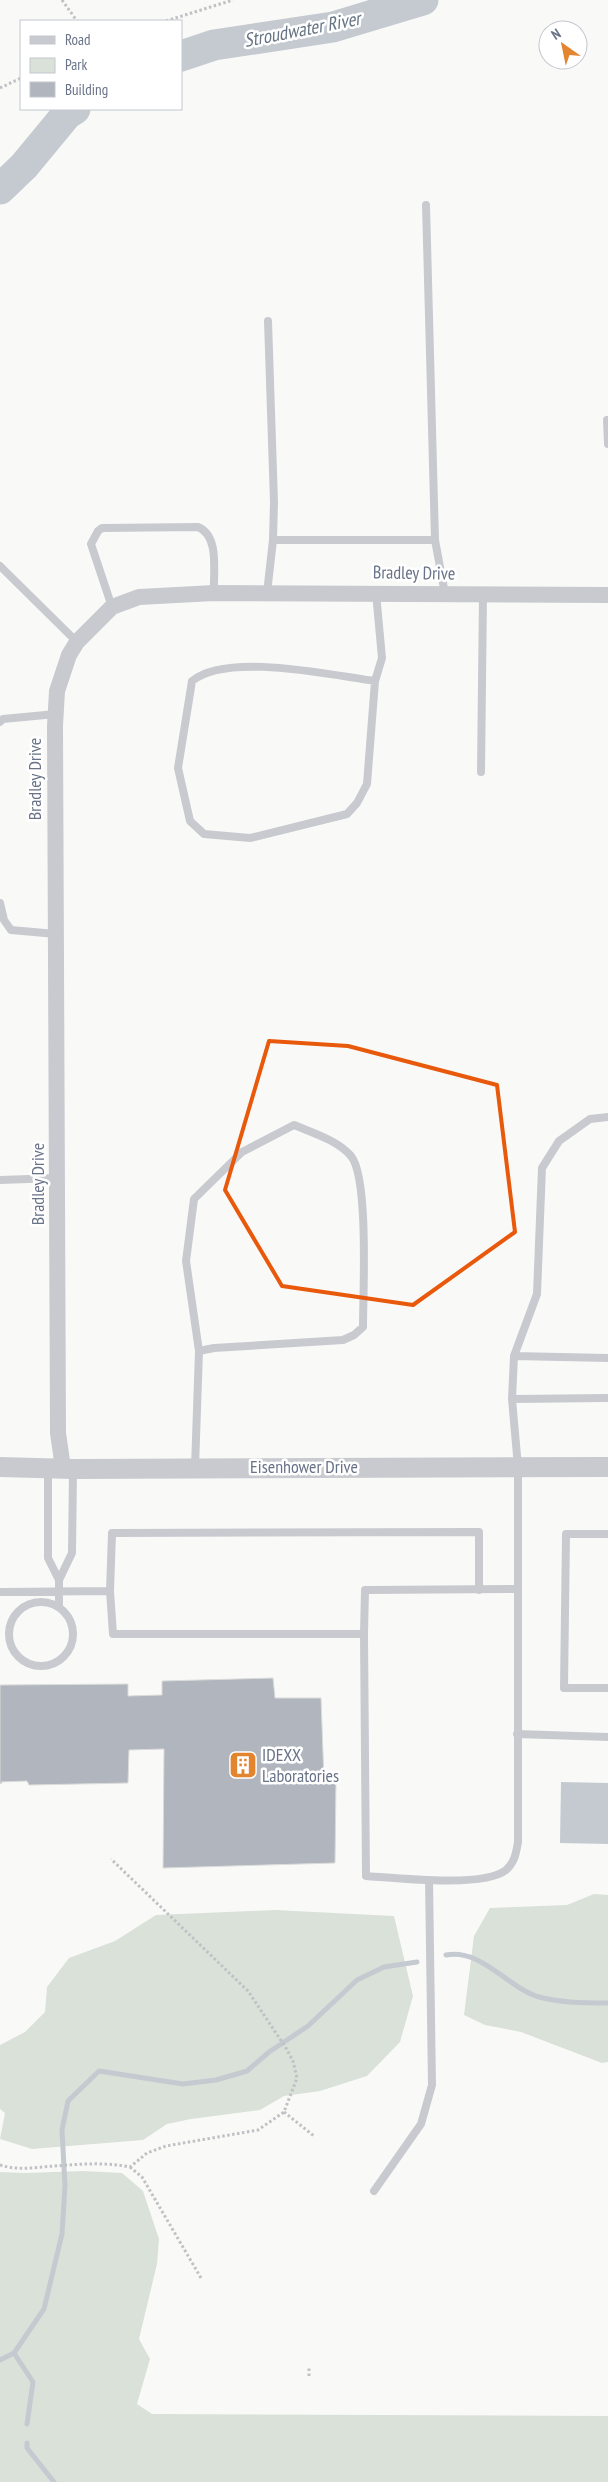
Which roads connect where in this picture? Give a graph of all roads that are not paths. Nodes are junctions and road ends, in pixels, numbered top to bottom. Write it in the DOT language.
graph roads {
  1 [pos="426,205"];
  2 [pos="268,321"];
  3 [pos="607,420"];
  4 [pos="608,444"];
  5 [pos="273,540"];
  6 [pos="435,540"];
  7 [pos="0,566"];
  8 [pos="214,593"];
  9 [pos="267,593"];
  10 [pos="376,593"];
  11 [pos="445,594"];
  12 [pos="483,594"];
  13 [pos="608,595"];
  14 [pos="112,607"];
  15 [pos="77,642"];
  16 [pos="375,681"];
  17 [pos="56,714"];
  18 [pos="0,722"];
  19 [pos="481,772"];
  20 [pos="0,903"];
  21 [pos="56,934"];
  22 [pos="608,1117"];
  23 [pos="58,1178"];
  24 [pos="0,1180"];
  25 [pos="199,1351"];
  26 [pos="514,1356"];
  27 [pos="608,1358"];
  28 [pos="608,1398"];
  29 [pos="512,1399"];
  30 [pos="0,1467"];
  31 [pos="195,1467"];
  32 [pos="518,1467"];
  33 [pos="608,1467"];
  34 [pos="61,1468"];
  35 [pos="608,1534"];
  36 [pos="59,1580"];
  37 [pos="518,1589"];
  38 [pos="479,1590"];
  39 [pos="59,1591"];
  40 [pos="110,1591"];
  41 [pos="0,1592"];
  42 [pos="59,1606"];
  43 [pos="364,1634"];
  44 [pos="608,1688"];
  45 [pos="517,1734"];
  46 [pos="608,1737"];
  47 [pos="429,1880"];
  48 [pos="374,2191"];
  1 -- 6 [label="lane"];
  2 -- 5 [label="lane"];
  3 -- 4 [label="lane"];
  5 -- 6 [label="lane"];
  5 -- 9 [label="lane"];
  6 -- 11 [label="lane"];
  7 -- 15 [label="lane"];
  8 -- 9 [label="street, Bradley Drive"];
  8 -- 14 [label="street, Bradley Drive"];
  8 -- 14 [label="lane"];
  9 -- 10 [label="street, Bradley Drive"];
  10 -- 11 [label="street, Bradley Drive"];
  10 -- 16 [label="lane"];
  11 -- 12 [label="street, Bradley Drive"];
  12 -- 13 [label="street, Bradley Drive"];
  12 -- 19 [label="lane"];
  14 -- 15 [label="street, Bradley Drive"];
  15 -- 17 [label="street, Bradley Drive"];
  16 -- 16 [label="lane"];
  17 -- 18 [label="lane"];
  17 -- 21 [label="street, Bradley Drive"];
  20 -- 21 [label="lane"];
  21 -- 23 [label="street, Bradley Drive"];
  22 -- 26 [label="lane"];
  23 -- 24 [label="lane"];
  23 -- 34 [label="street, Bradley Drive"];
  25 -- 25 [label="lane"];
  25 -- 31 [label="lane"];
  26 -- 27 [label="lane"];
  26 -- 29 [label="lane"];
  28 -- 29 [label="lane"];
  29 -- 32 [label="lane"];
  30 -- 34 [label="street, Eisenhower Drive"];
  31 -- 32 [label="street, Eisenhower Drive"];
  31 -- 34 [label="street, Eisenhower Drive"];
  32 -- 33 [label="street, Eisenhower Drive"];
  32 -- 37 [label="lane"];
  34 -- 36 [label="lane"];
  34 -- 36 [label="lane"];
  35 -- 44 [label="lane"];
  36 -- 39 [label="lane"];
  37 -- 38 [label="lane"];
  37 -- 45 [label="lane"];
  38 -- 40 [label="lane"];
  38 -- 43 [label="lane"];
  39 -- 40 [label="lane"];
  39 -- 41 [label="lane"];
  39 -- 42 [label="lane"];
  40 -- 43 [label="lane"];
  42 -- 42 [label="lane"];
  43 -- 47 [label="lane"];
  45 -- 46 [label="lane"];
  45 -- 47 [label="lane"];
  47 -- 48 [label="lane"];
}
